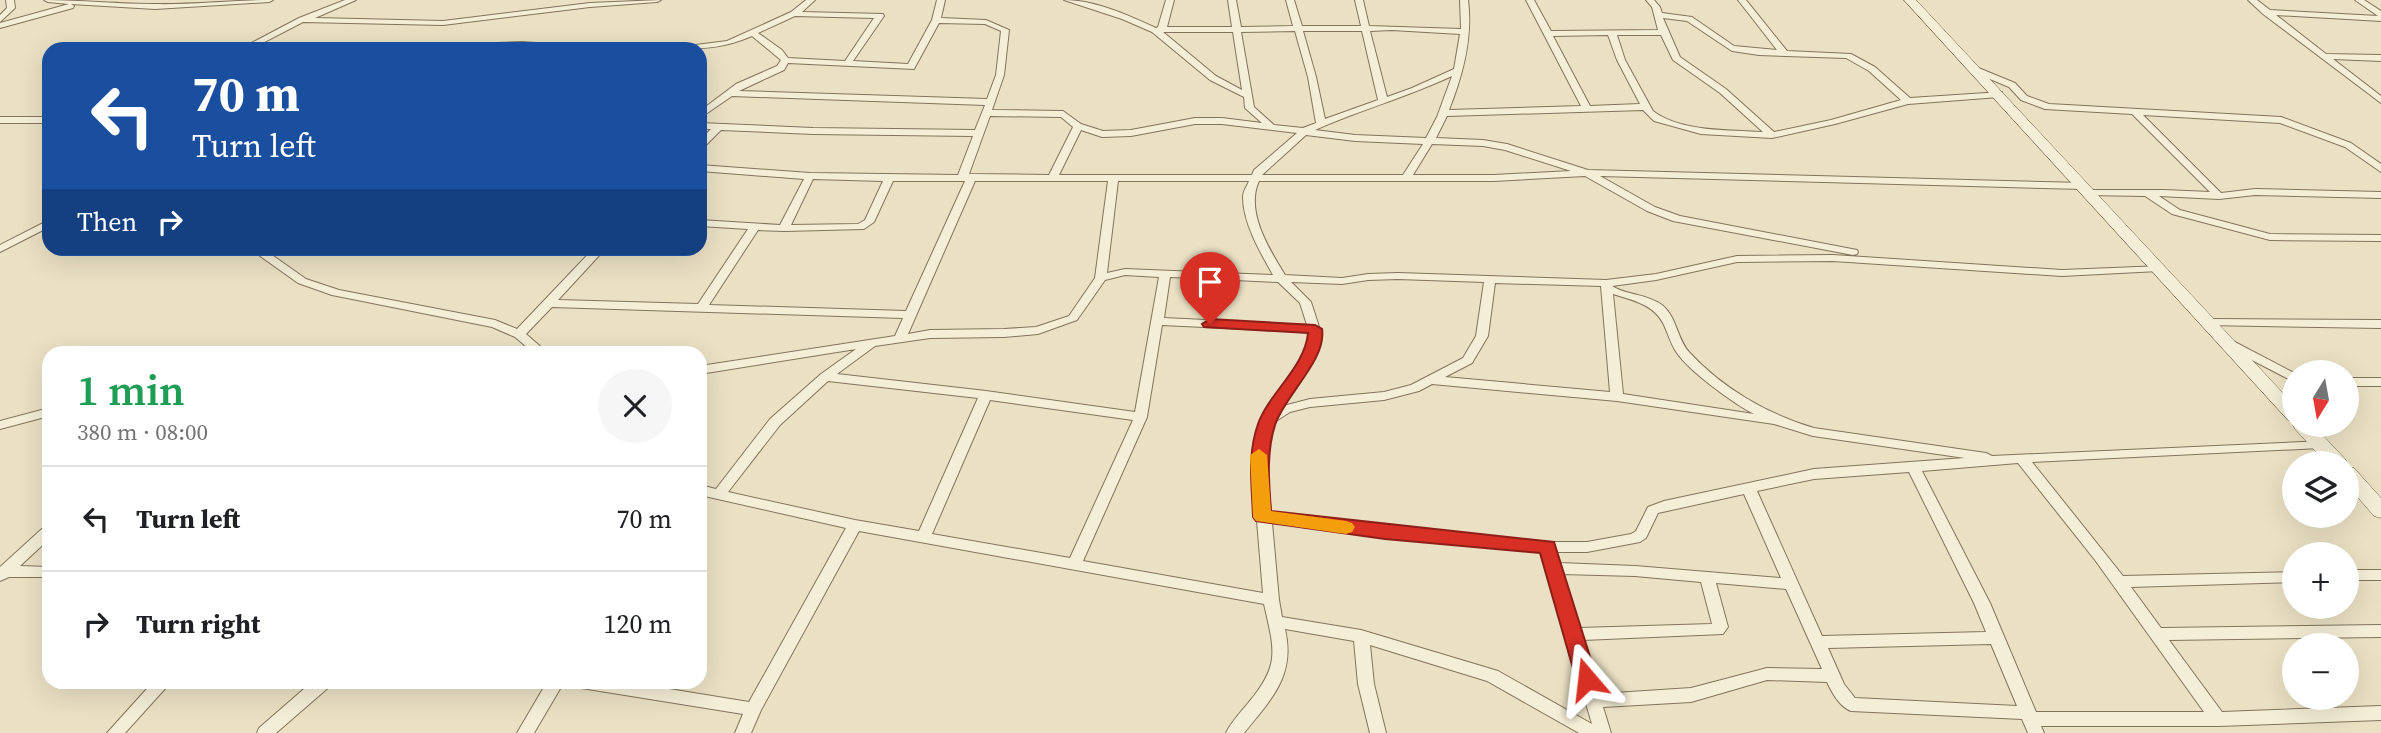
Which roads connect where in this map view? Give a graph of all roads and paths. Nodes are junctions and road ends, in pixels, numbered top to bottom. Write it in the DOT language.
graph roads {
  1 [pos="10,0"];
  2 [pos="48,0"];
  3 [pos="87,0"];
  4 [pos="269,0"];
  5 [pos="352,0"];
  6 [pos="657,0"];
  7 [pos="811,0"];
  8 [pos="941,0"];
  9 [pos="1068,0"];
  10 [pos="1170,0"];
  11 [pos="1232,0"];
  12 [pos="1290,0"];
  13 [pos="1359,0"];
  14 [pos="1464,0"];
  15 [pos="1530,0"];
  16 [pos="1650,0"];
  17 [pos="1742,0"];
  18 [pos="1910,0"];
  19 [pos="2252,0"];
  20 [pos="2359,0"];
  21 [pos="76,4"];
  22 [pos="2266,12"];
  23 [pos="794,14"];
  24 [pos="1658,15"];
  25 [pos="2381,17"];
  26 [pos="0,20"];
  27 [pos="302,20"];
  28 [pos="936,20"];
  29 [pos="0,26"];
  30 [pos="1237,28"];
  31 [pos="1298,28"];
  32 [pos="1365,28"];
  33 [pos="1159,29"];
  34 [pos="1464,32"];
  35 [pos="1663,32"];
  36 [pos="754,33"];
  37 [pos="1548,34"];
  38 [pos="1612,34"];
  39 [pos="258,42"];
  40 [pos="707,47"];
  41 [pos="1784,52"];
  42 [pos="2324,56"];
  43 [pos="2381,58"];
  44 [pos="785,60"];
  45 [pos="847,64"];
  46 [pos="1976,70"];
  47 [pos="1457,71"];
  48 [pos="2366,89"];
  49 [pos="2381,89"];
  50 [pos="731,93"];
  51 [pos="1999,94"];
  52 [pos="1246,95"];
  53 [pos="2381,100"];
  54 [pos="1383,101"];
  55 [pos="1908,101"];
  56 [pos="989,102"];
  57 [pos="707,107"];
  58 [pos="1645,107"];
  59 [pos="1587,109"];
  60 [pos="985,113"];
  61 [pos="1443,113"];
  62 [pos="2136,113"];
  63 [pos="5,120"];
  64 [pos="42,120"];
  65 [pos="1321,123"];
  66 [pos="1078,125"];
  67 [pos="1269,125"];
  68 [pos="707,126"];
  69 [pos="0,127"];
  70 [pos="718,127"];
  71 [pos="1305,131"];
  72 [pos="978,134"];
  73 [pos="1772,135"];
  74 [pos="707,139"];
  75 [pos="1427,142"];
  76 [pos="2367,158"];
  77 [pos="2381,158"];
  78 [pos="707,169"];
  79 [pos="2381,169"];
  80 [pos="1587,173"];
  81 [pos="810,176"];
  82 [pos="968,176"];
  83 [pos="1053,177"];
  84 [pos="1254,177"];
  85 [pos="889,178"];
  86 [pos="1113,178"];
  87 [pos="1406,178"];
  88 [pos="2087,190"];
  89 [pos="2147,193"];
  90 [pos="2381,195"];
  91 [pos="2219,196"];
  92 [pos="707,223"];
  93 [pos="755,226"];
  94 [pos="42,227"];
  95 [pos="784,228"];
  96 [pos="2381,238"];
  97 [pos="0,249"];
  98 [pos="266,256"];
  99 [pos="593,256"];
  100 [pos="1920,264"];
  101 [pos="2159,268"];
  102 [pos="1165,275"];
  103 [pos="1101,278"];
  104 [pos="1490,278"];
  105 [pos="1282,280"];
  106 [pos="1606,286"];
  107 [pos="549,303"];
  108 [pos="701,308"];
  109 [pos="910,315"];
  110 [pos="1157,321"];
  111 [pos="2209,324"];
  112 [pos="2381,324"];
  113 [pos="1315,329"];
  114 [pos="519,334"];
  115 [pos="900,338"];
  116 [pos="876,341"];
  117 [pos="2224,341"];
  118 [pos="533,346"];
  119 [pos="707,369"];
  120 [pos="2282,372"];
  121 [pos="825,377"];
  122 [pos="1432,380"];
  123 [pos="2359,382"];
  124 [pos="2381,382"];
  125 [pos="986,395"];
  126 [pos="1617,397"];
  127 [pos="2282,403"];
  128 [pos="42,414"];
  129 [pos="1141,417"];
  130 [pos="1267,422"];
  131 [pos="1782,423"];
  132 [pos="0,425"];
  133 [pos="2314,438"];
  134 [pos="2320,444"];
  135 [pos="2326,451"];
  136 [pos="2015,459"];
  137 [pos="1913,467"];
  138 [pos="2359,486"];
  139 [pos="1749,489"];
  140 [pos="707,491"];
  141 [pos="719,494"];
  142 [pos="2381,511"];
  143 [pos="1262,517"];
  144 [pos="855,525"];
  145 [pos="42,537"];
  146 [pos="923,538"];
  147 [pos="1547,547"];
  148 [pos="1074,565"];
  149 [pos="1553,568"];
  150 [pos="42,572"];
  151 [pos="2,573"];
  152 [pos="2359,575"];
  153 [pos="2381,575"];
  154 [pos="2282,577"];
  155 [pos="1707,578"];
  156 [pos="2117,582"];
  157 [pos="1793,584"];
  158 [pos="1271,600"];
  159 [pos="1276,622"];
  160 [pos="2381,631"];
  161 [pos="1573,634"];
  162 [pos="2156,635"];
  163 [pos="1361,636"];
  164 [pos="1996,638"];
  165 [pos="1818,642"];
  166 [pos="1833,676"];
  167 [pos="156,689"];
  168 [pos="315,689"];
  169 [pos="552,689"];
  170 [pos="626,689"];
  171 [pos="1594,701"];
  172 [pos="754,709"];
  173 [pos="2381,713"];
  174 [pos="2218,719"];
  175 [pos="2031,722"];
  176 [pos="115,733"];
  177 [pos="265,733"];
  178 [pos="524,733"];
  179 [pos="743,733"];
  180 [pos="1234,733"];
  181 [pos="1378,733"];
  182 [pos="1594,733"];
  183 [pos="1603,733"];
  1 -- 26 [label="street"];
  2 -- 21 [label="street"];
  3 -- 21 [label="street"];
  4 -- 21 [label="street"];
  5 -- 27 [label="street"];
  6 -- 27 [label="street"];
  7 -- 23 [label="street"];
  8 -- 28 [label="street"];
  9 -- 33 [label="street"];
  10 -- 33 [label="street"];
  11 -- 30 [label="street"];
  12 -- 31 [label="street"];
  13 -- 32 [label="street"];
  14 -- 34 [label="street"];
  15 -- 37 [label="street"];
  16 -- 24 [label="street"];
  17 -- 41 [label="street"];
  18 -- 46 [label="street"];
  19 -- 22 [label="street"];
  20 -- 25 [label="street"];
  21 -- 29 [label="street"];
  22 -- 25 [label="street"];
  22 -- 42 [label="street"];
  23 -- 36 [label="street"];
  23 -- 45 [label="street"];
  24 -- 35 [label="street"];
  24 -- 41 [label="street"];
  27 -- 39 [label="street"];
  28 -- 45 [label="street"];
  28 -- 56 [label="street"];
  30 -- 31 [label="street"];
  30 -- 33 [label="street"];
  30 -- 52 [label="street"];
  31 -- 32 [label="street"];
  31 -- 65 [label="street"];
  32 -- 34 [label="street"];
  32 -- 54 [label="street"];
  33 -- 52 [label="street"];
  34 -- 47 [label="street"];
  35 -- 38 [label="street"];
  35 -- 73 [label="street"];
  36 -- 40 [label="street"];
  36 -- 44 [label="street"];
  37 -- 38 [label="street"];
  37 -- 59 [label="street"];
  38 -- 58 [label="street"];
  41 -- 55 [label="street"];
  42 -- 43 [label="street"];
  42 -- 48 [label="street"];
  44 -- 45 [label="street"];
  44 -- 50 [label="street"];
  46 -- 51 [label="street"];
  46 -- 62 [label="street"];
  47 -- 54 [label="street"];
  47 -- 61 [label="street"];
  48 -- 49 [label="street"];
  48 -- 53 [label="street"];
  50 -- 56 [label="street"];
  50 -- 57 [label="street"];
  51 -- 55 [label="street"];
  51 -- 88 [label="street"];
  52 -- 67 [label="street"];
  54 -- 65 [label="street"];
  55 -- 73 [label="street"];
  56 -- 60 [label="street"];
  58 -- 59 [label="street"];
  58 -- 73 [label="street"];
  59 -- 61 [label="street"];
  60 -- 66 [label="street"];
  60 -- 72 [label="street"];
  61 -- 75 [label="street"];
  62 -- 76 [label="street"];
  62 -- 91 [label="street"];
  63 -- 64 [label="street"];
  63 -- 69 [label="street"];
  65 -- 71 [label="street"];
  66 -- 67 [label="street"];
  66 -- 83 [label="street"];
  67 -- 71 [label="street"];
  68 -- 70 [label="street"];
  70 -- 72 [label="street"];
  70 -- 74 [label="street"];
  71 -- 75 [label="street"];
  71 -- 84 [label="street"];
  72 -- 82 [label="street"];
  75 -- 80 [label="street"];
  75 -- 87 [label="street"];
  76 -- 77 [label="street"];
  76 -- 79 [label="street"];
  78 -- 81 [label="street"];
  80 -- 87 [label="street"];
  80 -- 88 [label="street"];
  80 -- 100 [label="street"];
  81 -- 85 [label="street"];
  81 -- 95 [label="street"];
  82 -- 83 [label="street"];
  82 -- 85 [label="street"];
  82 -- 109 [label="street"];
  83 -- 86 [label="street"];
  84 -- 86 [label="street"];
  84 -- 87 [label="street"];
  84 -- 105 [label="street"];
  85 -- 95 [label="street"];
  86 -- 103 [label="street"];
  88 -- 89 [label="street"];
  88 -- 101 [label="street"];
  89 -- 91 [label="street"];
  89 -- 96 [label="street"];
  90 -- 91 [label="street"];
  92 -- 93 [label="street"];
  93 -- 95 [label="street"];
  93 -- 108 [label="street"];
  94 -- 97 [label="street"];
  98 -- 114 [label="street"];
  99 -- 107 [label="street"];
  100 -- 101 [label="street"];
  100 -- 106 [label="street"];
  101 -- 111 [label="street"];
  102 -- 103 [label="street"];
  102 -- 105 [label="street"];
  102 -- 110 [label="street"];
  103 -- 115 [label="street"];
  104 -- 105 [label="street"];
  104 -- 106 [label="street"];
  104 -- 122 [label="street"];
  105 -- 113 [label="street"];
  106 -- 126 [label="street"];
  106 -- 131 [label="street"];
  107 -- 108 [label="street"];
  107 -- 114 [label="street"];
  108 -- 109 [label="street"];
  109 -- 115 [label="street"];
  110 -- 113 [label="street"];
  110 -- 129 [label="street"];
  111 -- 112 [label="street"];
  111 -- 117 [label="street"];
  113 -- 130 [label="street"];
  114 -- 118 [label="street"];
  115 -- 116 [label="street"];
  116 -- 119 [label="street"];
  116 -- 121 [label="street"];
  117 -- 120 [label="street"];
  117 -- 127 [label="street"];
  121 -- 125 [label="street"];
  121 -- 141 [label="street"];
  122 -- 126 [label="street"];
  122 -- 130 [label="street"];
  123 -- 124 [label="street"];
  125 -- 129 [label="street"];
  125 -- 146 [label="street"];
  126 -- 131 [label="street"];
  128 -- 132 [label="street"];
  129 -- 148 [label="street"];
  130 -- 143 [label="street"];
  131 -- 136 [label="street"];
  133 -- 134 [label="street"];
  134 -- 135 [label="street"];
  134 -- 136 [label="street"];
  136 -- 137 [label="street"];
  136 -- 156 [label="street"];
  137 -- 139 [label="street"];
  137 -- 164 [label="street"];
  138 -- 142 [label="street"];
  139 -- 147 [label="street"];
  139 -- 157 [label="street"];
  140 -- 141 [label="street"];
  141 -- 144 [label="street"];
  143 -- 147 [label="street"];
  143 -- 158 [label="street"];
  144 -- 146 [label="street"];
  144 -- 172 [label="street"];
  145 -- 151 [label="street"];
  146 -- 148 [label="street"];
  147 -- 149 [label="street"];
  148 -- 158 [label="street"];
  149 -- 155 [label="street"];
  149 -- 161 [label="street"];
  150 -- 151 [label="street"];
  152 -- 153 [label="street"];
  154 -- 156 [label="street"];
  155 -- 157 [label="street"];
  155 -- 161 [label="street"];
  156 -- 162 [label="street"];
  157 -- 165 [label="street"];
  158 -- 159 [label="street"];
  159 -- 163 [label="street"];
  159 -- 180 [label="street"];
  160 -- 162 [label="street"];
  161 -- 171 [label="street"];
  162 -- 174 [label="street"];
  163 -- 181 [label="street"];
  163 -- 182 [label="street"];
  164 -- 165 [label="street"];
  164 -- 175 [label="street"];
  165 -- 166 [label="street"];
  166 -- 171 [label="street"];
  166 -- 175 [label="street"];
  167 -- 176 [label="street"];
  168 -- 177 [label="street"];
  169 -- 178 [label="street"];
  170 -- 172 [label="street"];
  171 -- 183 [label="street"];
  172 -- 179 [label="street"];
  173 -- 174 [label="street"];
  174 -- 175 [label="street"];
}
